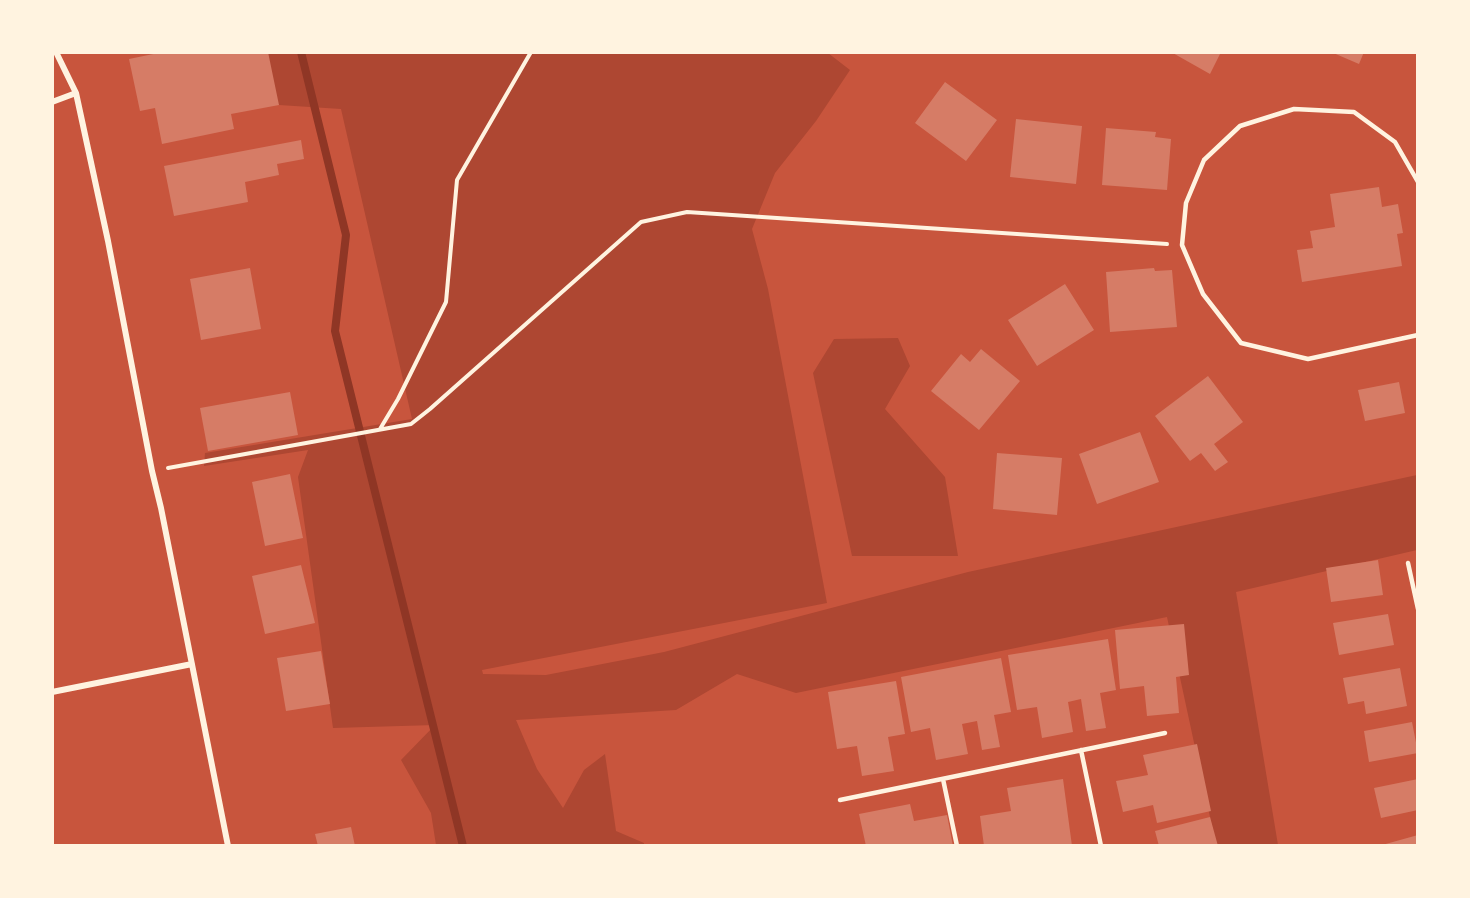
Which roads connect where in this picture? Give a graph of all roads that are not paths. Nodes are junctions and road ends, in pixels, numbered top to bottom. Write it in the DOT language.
graph roads {
  1 [pos="56,52"];
  2 [pos="76,93"];
  3 [pos="52,102"];
  4 [pos="1418,182"];
  5 [pos="1418,335"];
  6 [pos="1408,563"];
  7 [pos="1418,609"];
  8 [pos="192,664"];
  9 [pos="52,692"];
  10 [pos="1165,733"];
  11 [pos="1082,750"];
  12 [pos="943,779"];
  13 [pos="840,800"];
  14 [pos="228,846"];
  15 [pos="957,846"];
  16 [pos="1101,846"];
  1 -- 2 [label="street"];
  2 -- 3 [label="street"];
  2 -- 8 [label="street"];
  4 -- 5 [label="lane"];
  6 -- 7 [label="lane"];
  8 -- 9 [label="street"];
  8 -- 14 [label="street"];
  10 -- 11 [label="lane"];
  11 -- 12 [label="lane"];
  11 -- 16 [label="lane"];
  12 -- 13 [label="lane"];
  12 -- 15 [label="lane"];
}
